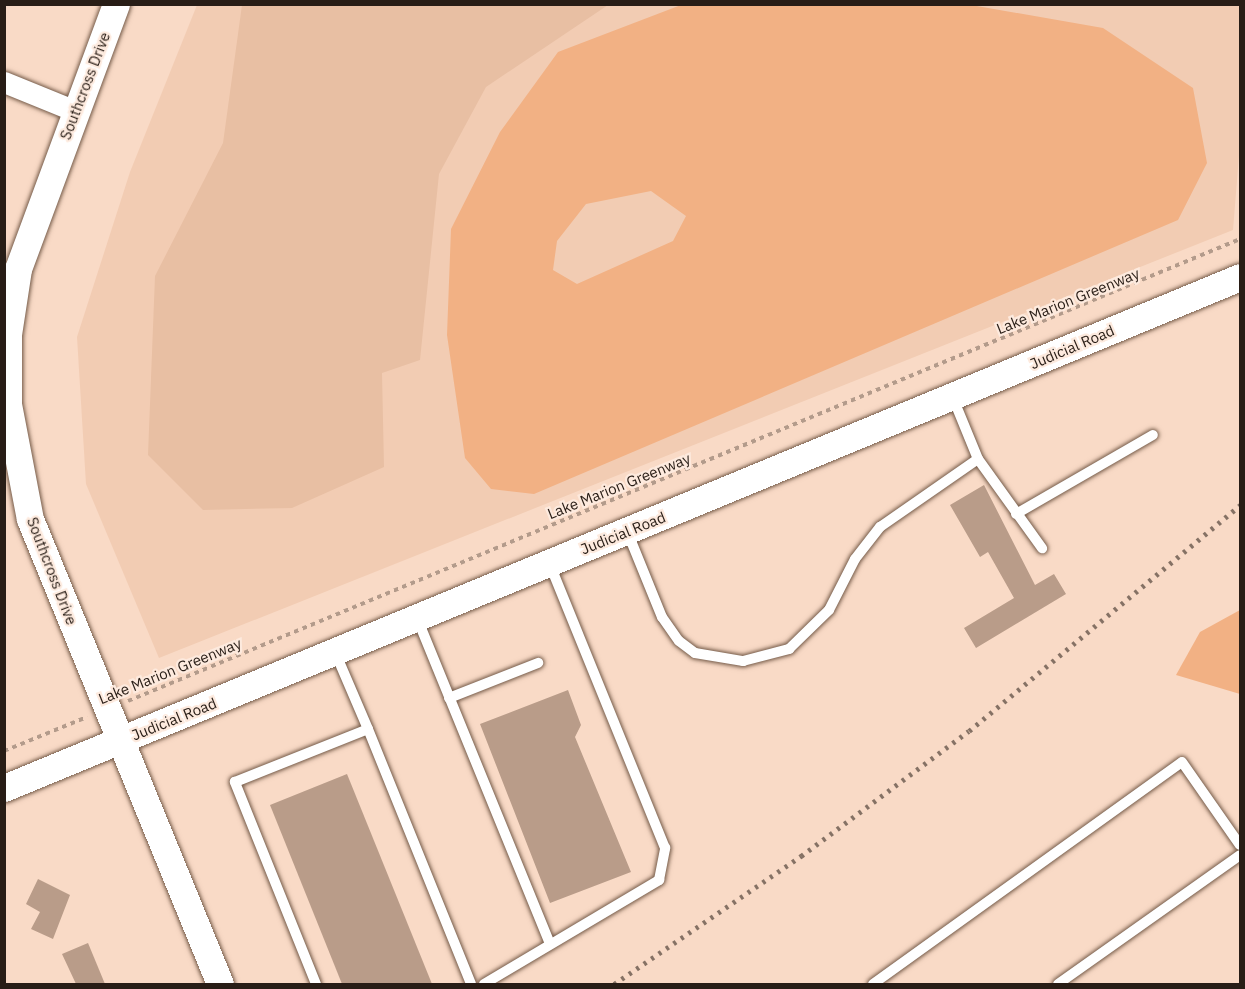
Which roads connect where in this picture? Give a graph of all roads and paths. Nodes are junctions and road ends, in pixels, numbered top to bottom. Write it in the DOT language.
graph roads {
  1 [pos="116,4"];
  2 [pos="4,82"];
  3 [pos="75,111"];
  4 [pos="1240,239"];
  5 [pos="1240,277"];
  6 [pos="952,396"];
  7 [pos="6,404"];
  8 [pos="1153,435"];
  9 [pos="978,459"];
  10 [pos="1016,514"];
  11 [pos="627,531"];
  12 [pos="1042,548"];
  13 [pos="549,563"];
  14 [pos="417,618"];
  15 [pos="335,652"];
  16 [pos="538,663"];
  17 [pos="449,698"];
  18 [pos="106,710"];
  19 [pos="368,729"];
  20 [pos="119,741"];
  21 [pos="4,751"];
  22 [pos="4,788"];
  23 [pos="1240,845"];
  24 [pos="1240,855"];
  25 [pos="550,944"];
  26 [pos="220,984"];
  27 [pos="316,984"];
  28 [pos="471,984"];
  29 [pos="484,984"];
  30 [pos="873,984"];
  31 [pos="1058,984"];
  1 -- 3 [label="street, Southcross Drive"];
  2 -- 3 [label="street"];
  3 -- 7 [label="street, Southcross Drive"];
  4 -- 18 [label="path, Lake Marion Greenway"];
  5 -- 6 [label="street, Judicial Road"];
  6 -- 9 [label="lane"];
  6 -- 11 [label="street, Judicial Road"];
  7 -- 18 [label="street, Southcross Drive"];
  8 -- 10 [label="lane"];
  9 -- 10 [label="lane"];
  9 -- 11 [label="lane"];
  10 -- 12 [label="lane"];
  11 -- 13 [label="street, Judicial Road"];
  13 -- 14 [label="street, Judicial Road"];
  13 -- 25 [label="lane"];
  14 -- 15 [label="street, Judicial Road"];
  14 -- 17 [label="lane"];
  15 -- 19 [label="lane"];
  15 -- 20 [label="street, Judicial Road"];
  16 -- 17 [label="lane"];
  17 -- 25 [label="lane"];
  18 -- 20 [label="street, Southcross Drive"];
  18 -- 21 [label="path, Lake Marion Greenway"];
  19 -- 27 [label="lane"];
  19 -- 28 [label="lane"];
  20 -- 22 [label="street, Judicial Road"];
  20 -- 26 [label="street, Southcross Drive"];
  23 -- 30 [label="lane"];
  24 -- 31 [label="lane"];
  25 -- 29 [label="lane"];
}
